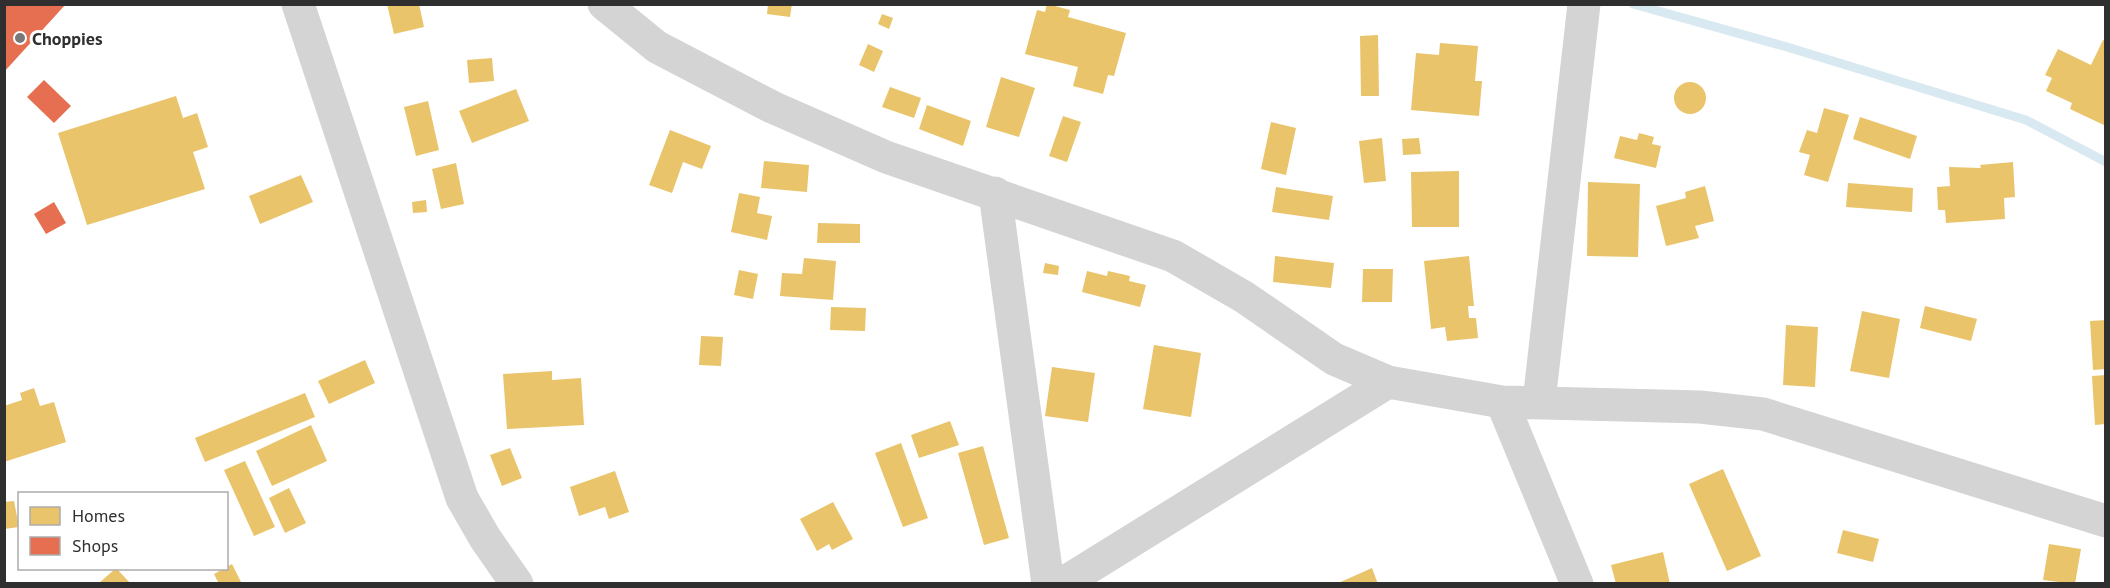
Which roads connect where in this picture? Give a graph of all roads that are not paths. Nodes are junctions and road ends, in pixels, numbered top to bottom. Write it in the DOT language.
graph roads {
  1 [pos="298,4"];
  2 [pos="604,4"];
  3 [pos="1584,4"];
  4 [pos="994,193"];
  5 [pos="1388,382"];
  6 [pos="1503,402"];
  7 [pos="1539,402"];
  8 [pos="2106,521"];
  9 [pos="517,584"];
  10 [pos="1048,584"];
  11 [pos="1062,584"];
  12 [pos="1577,584"];
  1 -- 9 [label="street"];
  2 -- 4 [label="street"];
  3 -- 7 [label="street"];
  4 -- 5 [label="street"];
  4 -- 10 [label="street"];
  5 -- 6 [label="street"];
  5 -- 11 [label="street"];
  6 -- 7 [label="street"];
  6 -- 12 [label="street"];
  7 -- 8 [label="street"];
}
